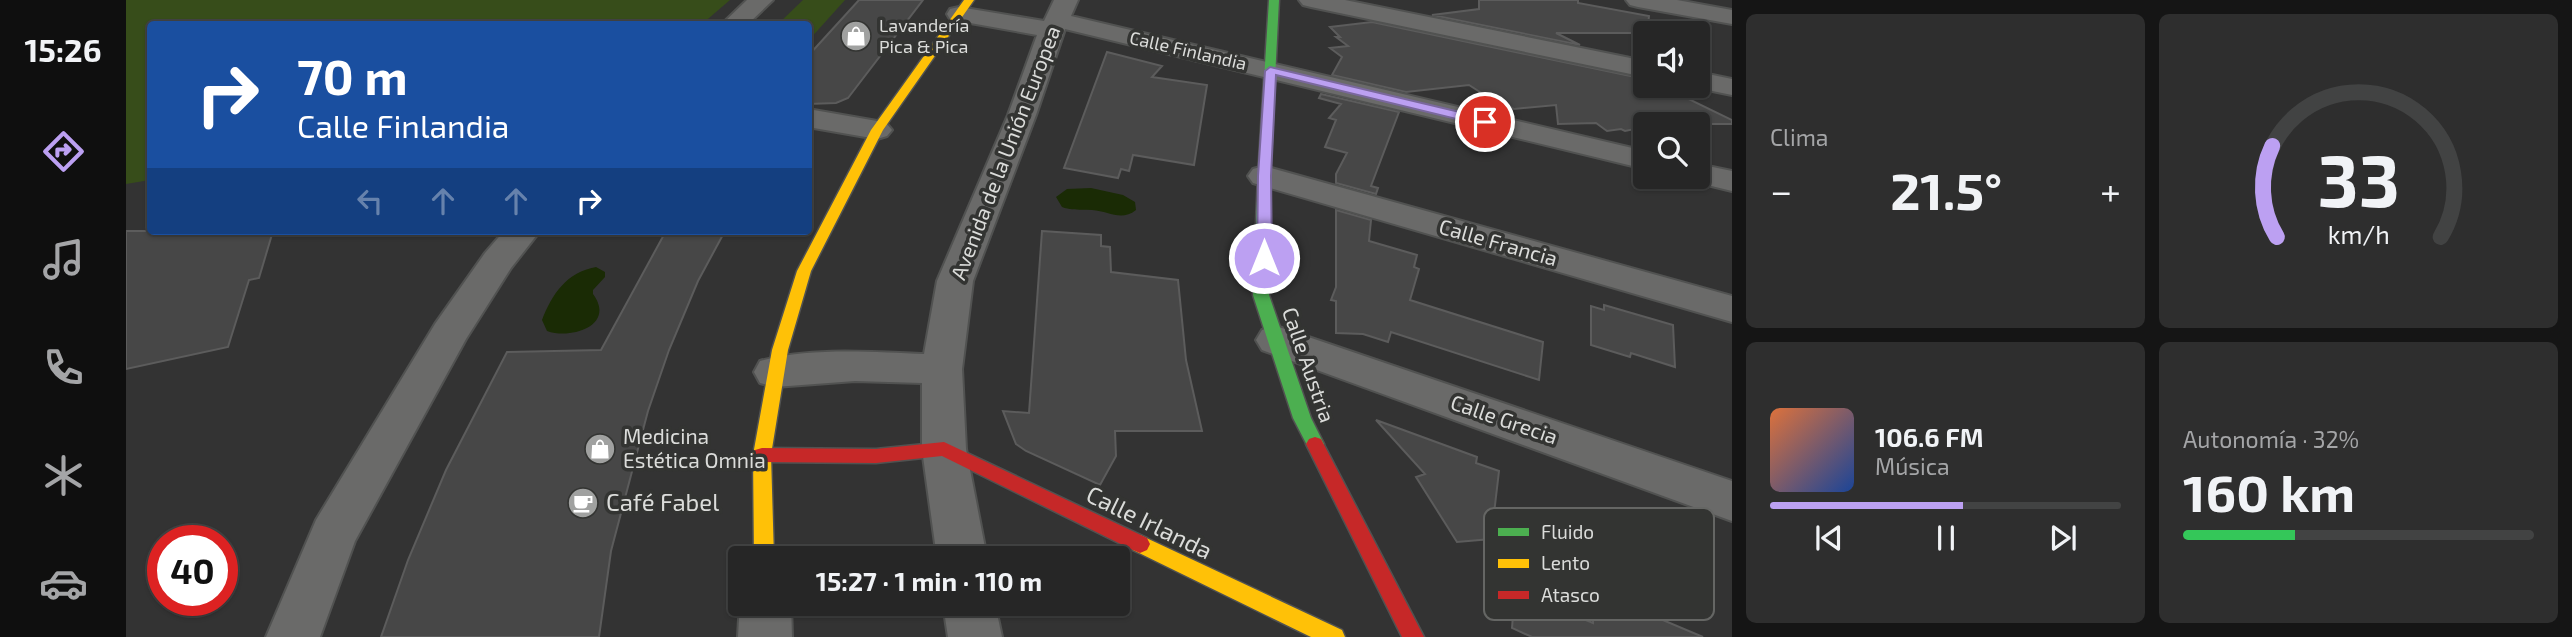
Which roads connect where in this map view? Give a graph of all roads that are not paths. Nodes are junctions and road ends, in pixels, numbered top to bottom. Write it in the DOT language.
graph roads {
  1 [pos="761,0"];
  2 [pos="1274,0"];
  3 [pos="1311,0"];
  4 [pos="1639,0"];
  5 [pos="964,7"];
  6 [pos="1055,13"];
  7 [pos="1732,17"];
  8 [pos="737,21"];
  9 [pos="1633,67"];
  10 [pos="1270,71"];
  11 [pos="1710,82"];
  12 [pos="1732,87"];
  13 [pos="812,119"];
  14 [pos="877,130"];
  15 [pos="1633,157"];
  16 [pos="1264,176"];
  17 [pos="1710,176"];
  18 [pos="1732,181"];
  19 [pos="520,235"];
  20 [pos="1732,309"];
  21 [pos="1276,340"];
  22 [pos="942,369"];
  23 [pos="775,372"];
  24 [pos="944,449"];
  25 [pos="762,455"];
  26 [pos="1732,501"];
  27 [pos="764,546"];
  28 [pos="960,546"];
  29 [pos="765,616"];
  30 [pos="971,616"];
  31 [pos="293,637"];
  32 [pos="765,637"];
  33 [pos="975,637"];
  34 [pos="1334,637"];
  35 [pos="1413,637"];
  1 -- 8 [label="street"];
  2 -- 10 [label="street, Calle Austria"];
  3 -- 9 [label="street"];
  4 -- 7 [label="street"];
  5 -- 6 [label="street, Calle Finlandia"];
  5 -- 14 [label="street"];
  6 -- 10 [label="street, Calle Finlandia"];
  6 -- 22 [label="street, Avenida de la Unión Europea"];
  10 -- 15 [label="street, Calle Finlandia"];
  10 -- 16 [label="street, Calle Austria"];
  11 -- 12 [label="street"];
  13 -- 14 [label="street"];
  14 -- 23 [label="street"];
  16 -- 20 [label="street, Calle Francia"];
  16 -- 21 [label="street, Calle Austria"];
  17 -- 18 [label="street"];
  19 -- 31 [label="street"];
  21 -- 26 [label="street, Calle Grecia"];
  21 -- 35 [label="street, Calle Austria"];
  22 -- 23 [label="street"];
  22 -- 24 [label="street, Avenida de la Unión Europea"];
  23 -- 25 [label="street"];
  24 -- 25 [label="street"];
  24 -- 28 [label="street, Avenida de la Unión Europea"];
  24 -- 34 [label="street, Calle Irlanda"];
  25 -- 27 [label="street"];
  29 -- 32 [label="street"];
  30 -- 33 [label="street"];
}
